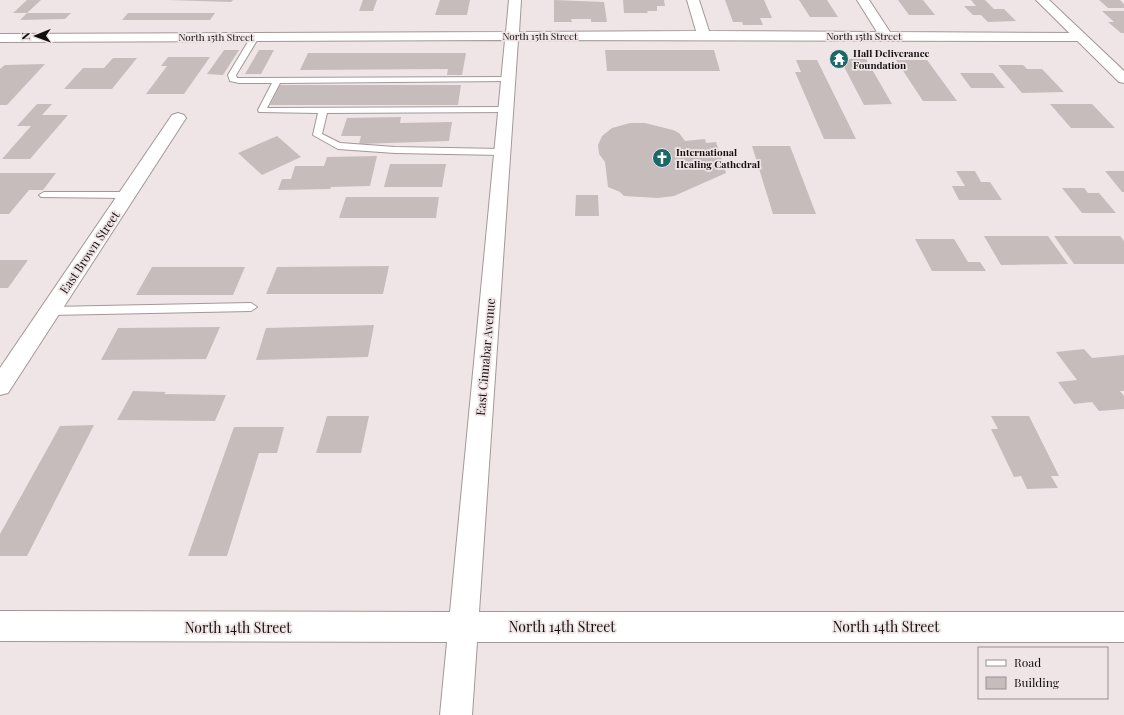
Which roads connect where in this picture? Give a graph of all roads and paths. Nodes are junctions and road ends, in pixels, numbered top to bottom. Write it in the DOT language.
graph roads {
  1 [pos="515,0"];
  2 [pos="694,0"];
  3 [pos="863,0"];
  4 [pos="1042,0"];
  5 [pos="511,36"];
  6 [pos="704,36"];
  7 [pos="886,36"];
  8 [pos="254,37"];
  9 [pos="1080,37"];
  10 [pos="0,38"];
  11 [pos="507,79"];
  12 [pos="1124,79"];
  13 [pos="278,80"];
  14 [pos="505,110"];
  15 [pos="324,111"];
  16 [pos="178,118"];
  17 [pos="501,152"];
  18 [pos="126,195"];
  19 [pos="44,196"];
  20 [pos="251,307"];
  21 [pos="50,311"];
  22 [pos="0,386"];
  23 [pos="0,626"];
  24 [pos="464,627"];
  25 [pos="1124,627"];
  26 [pos="456,715"];
  1 -- 5 [label="street, East Cinnabar Avenue"];
  2 -- 6 [label="street"];
  3 -- 7 [label="street"];
  4 -- 9 [label="street"];
  5 -- 6 [label="street, North 15th Street"];
  5 -- 8 [label="street, North 15th Street"];
  5 -- 11 [label="street, East Cinnabar Avenue"];
  6 -- 7 [label="street, North 15th Street"];
  7 -- 9 [label="street, North 15th Street"];
  8 -- 10 [label="street, North 15th Street"];
  8 -- 13 [label="lane"];
  9 -- 12 [label="street"];
  11 -- 13 [label="lane"];
  11 -- 14 [label="street, East Cinnabar Avenue"];
  13 -- 15 [label="lane"];
  14 -- 15 [label="lane"];
  14 -- 17 [label="street, East Cinnabar Avenue"];
  15 -- 17 [label="lane"];
  16 -- 18 [label="street, East Brown Street"];
  17 -- 24 [label="street, East Cinnabar Avenue"];
  18 -- 19 [label="lane"];
  18 -- 21 [label="street, East Brown Street"];
  20 -- 21 [label="lane"];
  21 -- 22 [label="street, East Brown Street"];
  23 -- 24 [label="street, North 14th Street"];
  24 -- 25 [label="street, North 14th Street"];
  24 -- 26 [label="street, East Cinnabar Avenue"];
}
